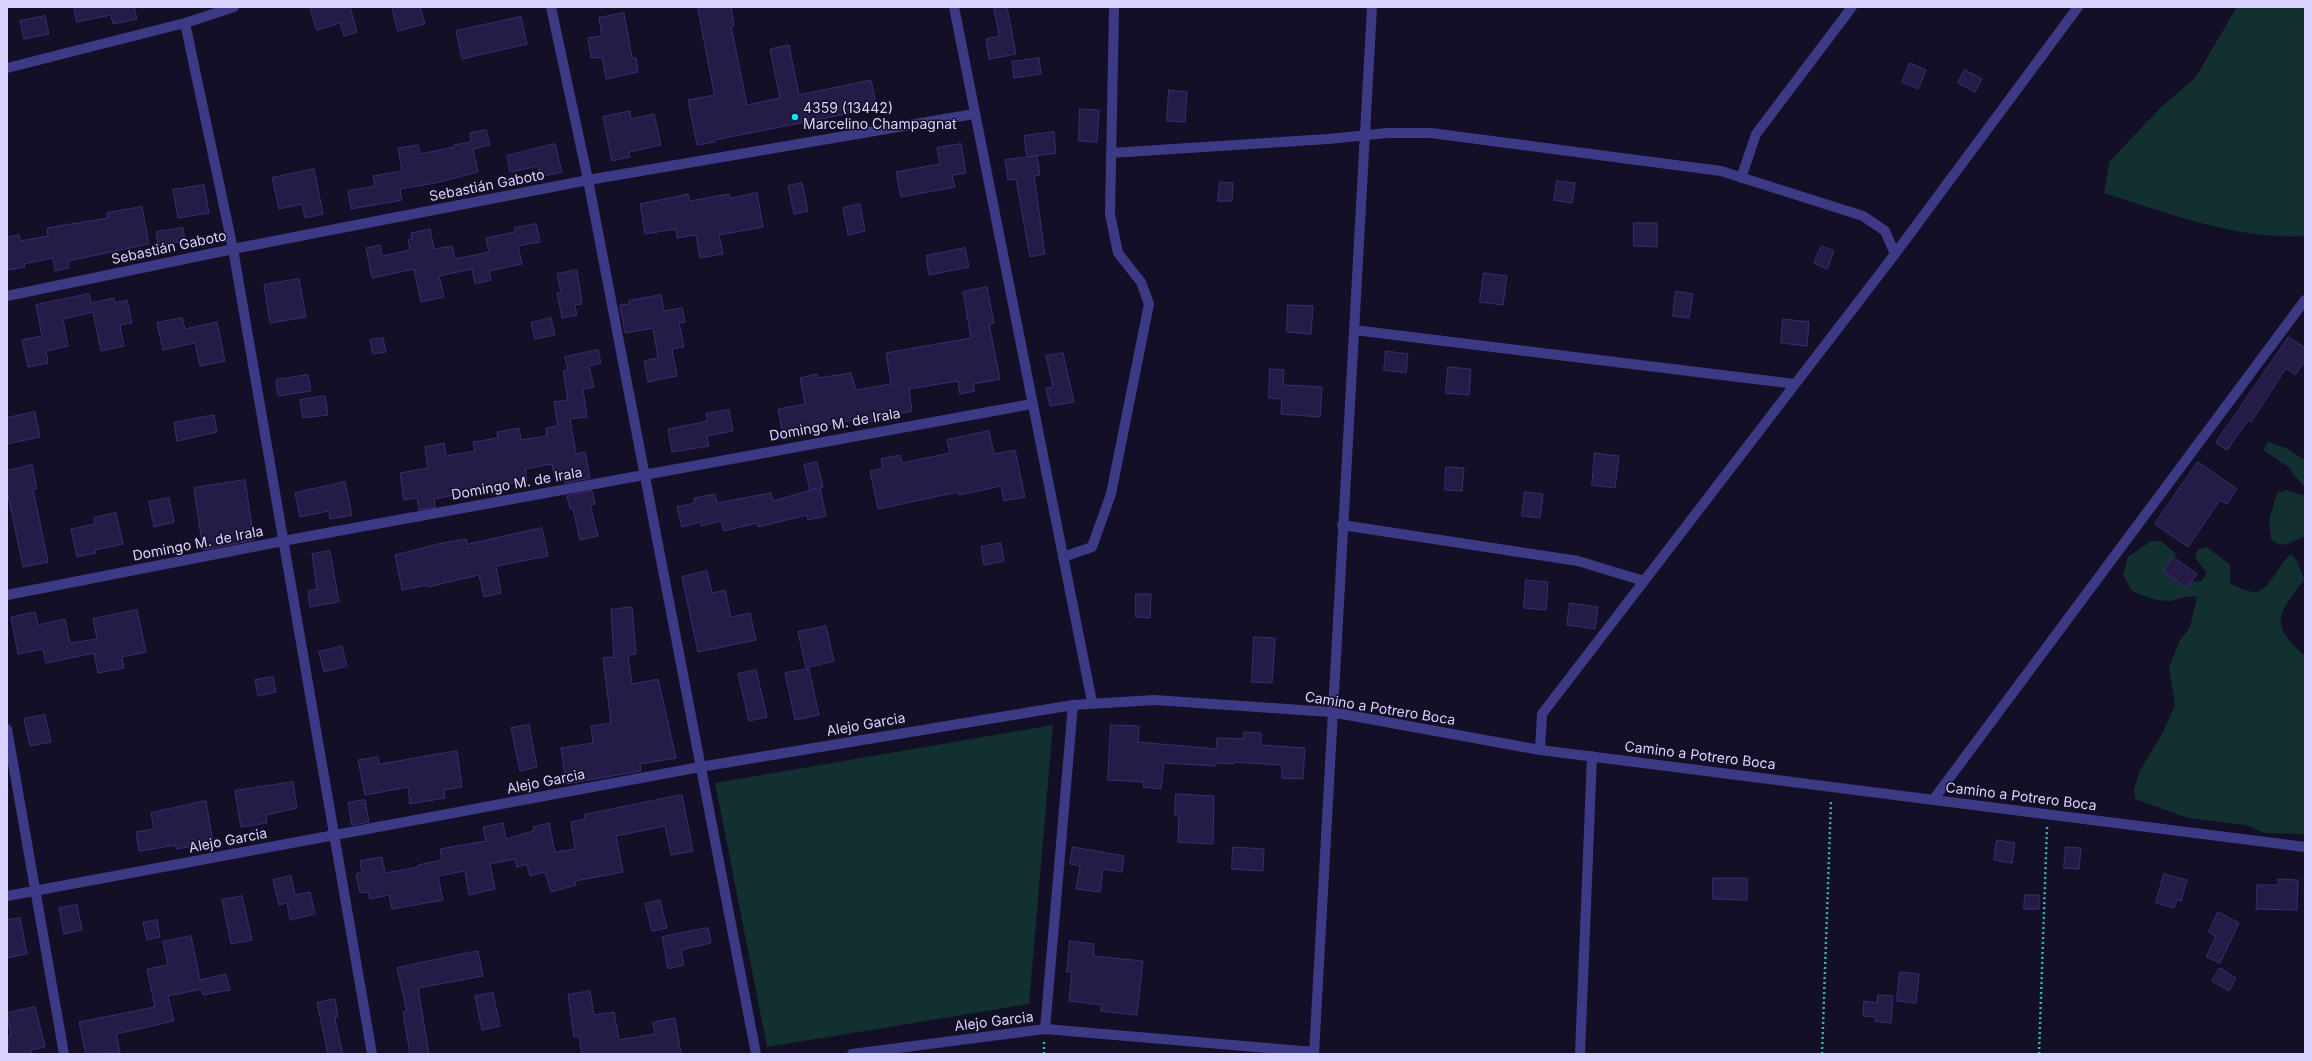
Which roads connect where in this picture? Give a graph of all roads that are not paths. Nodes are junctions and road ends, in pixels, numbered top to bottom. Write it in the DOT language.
graph roads {
  1 [pos="234,7"];
  2 [pos="551,7"];
  3 [pos="954,7"];
  4 [pos="1114,7"];
  5 [pos="1372,7"];
  6 [pos="1852,7"];
  7 [pos="2078,7"];
  8 [pos="184,23"];
  9 [pos="7,68"];
  10 [pos="974,114"];
  11 [pos="1365,135"];
  12 [pos="1111,153"];
  13 [pos="1741,178"];
  14 [pos="588,180"];
  15 [pos="232,249"];
  16 [pos="1895,254"];
  17 [pos="7,296"];
  18 [pos="2305,300"];
  19 [pos="1354,330"];
  20 [pos="1795,384"];
  21 [pos="1032,404"];
  22 [pos="644,475"];
  23 [pos="1342,526"];
  24 [pos="283,541"];
  25 [pos="1063,557"];
  26 [pos="1644,581"];
  27 [pos="7,595"];
  28 [pos="1092,702"];
  29 [pos="1073,705"];
  30 [pos="1332,712"];
  31 [pos="7,729"];
  32 [pos="1540,750"];
  33 [pos="1592,756"];
  34 [pos="700,767"];
  35 [pos="1933,800"];
  36 [pos="335,835"];
  37 [pos="2305,847"];
  38 [pos="36,891"];
  39 [pos="7,896"];
  40 [pos="1045,1029"];
  41 [pos="1314,1053"];
  42 [pos="64,1054"];
  43 [pos="372,1054"];
  44 [pos="756,1054"];
  45 [pos="852,1054"];
  46 [pos="1580,1054"];
  1 -- 8 [label="street"];
  2 -- 14 [label="street"];
  3 -- 10 [label="street"];
  4 -- 12 [label="street"];
  5 -- 11 [label="street"];
  6 -- 13 [label="street"];
  7 -- 16 [label="street"];
  8 -- 9 [label="street"];
  8 -- 15 [label="street"];
  10 -- 14 [label="street, Sebastián Gaboto"];
  10 -- 21 [label="street"];
  11 -- 12 [label="street"];
  11 -- 13 [label="street"];
  11 -- 19 [label="street"];
  12 -- 25 [label="street"];
  13 -- 16 [label="street"];
  14 -- 15 [label="street, Sebastián Gaboto"];
  14 -- 22 [label="street"];
  15 -- 17 [label="street, Sebastián Gaboto"];
  15 -- 24 [label="street"];
  16 -- 20 [label="street"];
  18 -- 35 [label="street"];
  19 -- 20 [label="street"];
  19 -- 23 [label="street"];
  20 -- 26 [label="street"];
  21 -- 22 [label="street, Domingo M. de Irala"];
  21 -- 25 [label="street"];
  22 -- 24 [label="street, Domingo M. de Irala"];
  22 -- 34 [label="street"];
  23 -- 26 [label="street"];
  23 -- 30 [label="street"];
  24 -- 27 [label="street, Domingo M. de Irala"];
  24 -- 36 [label="street"];
  25 -- 28 [label="street"];
  26 -- 32 [label="street"];
  28 -- 29 [label="street, Alejo Garcia"];
  28 -- 30 [label="street, Camino a Potrero Boca"];
  29 -- 34 [label="street, Alejo Garcia"];
  29 -- 40 [label="street"];
  30 -- 32 [label="street, Camino a Potrero Boca"];
  30 -- 41 [label="street"];
  31 -- 38 [label="street"];
  32 -- 33 [label="street, Camino a Potrero Boca"];
  33 -- 35 [label="street, Camino a Potrero Boca"];
  33 -- 46 [label="street"];
  34 -- 36 [label="street, Alejo Garcia"];
  34 -- 44 [label="street"];
  35 -- 37 [label="street, Camino a Potrero Boca"];
  36 -- 38 [label="street, Alejo Garcia"];
  36 -- 43 [label="street"];
  38 -- 39 [label="street, Alejo Garcia"];
  38 -- 42 [label="street"];
  40 -- 41 [label="street, Alejo Garcia"];
  40 -- 45 [label="street, Alejo Garcia"];
}
